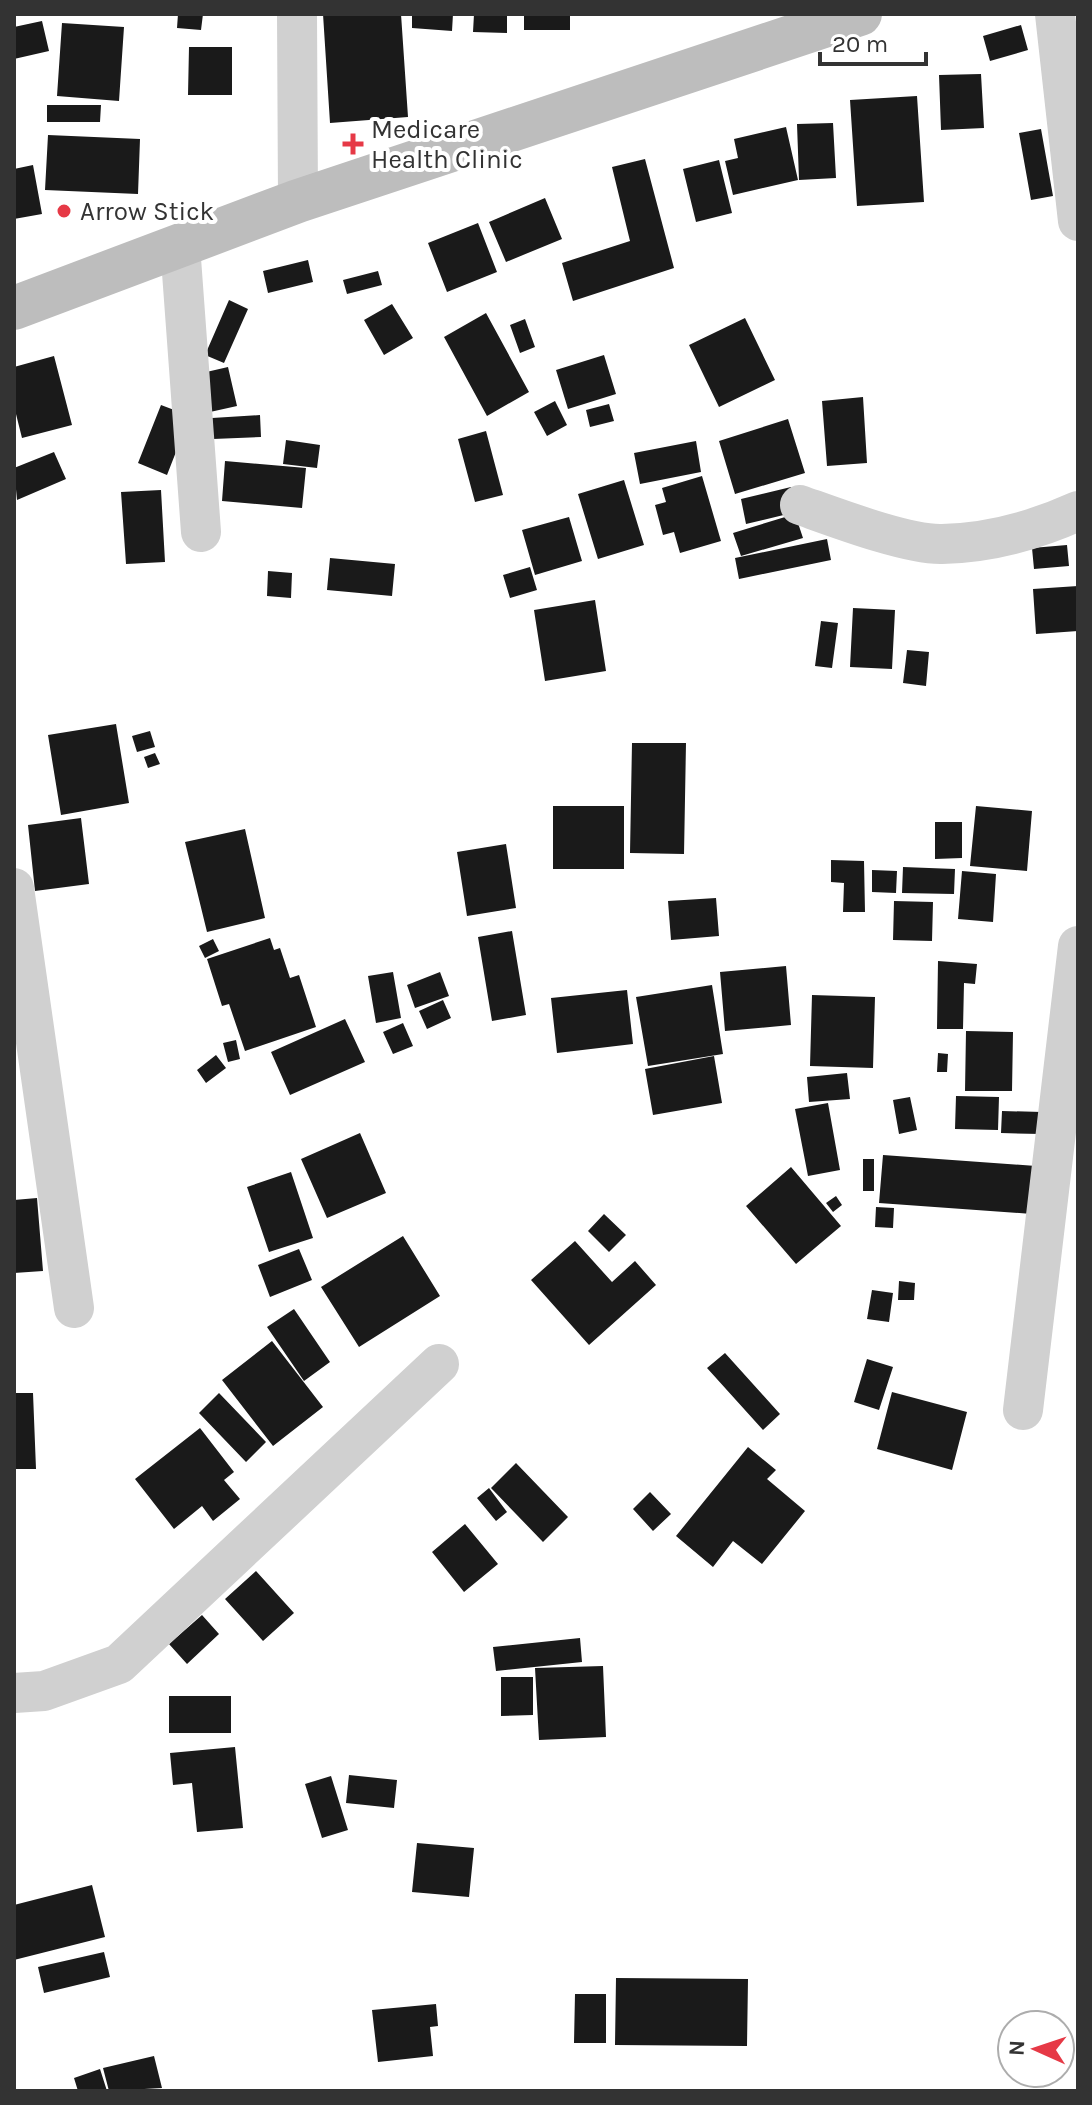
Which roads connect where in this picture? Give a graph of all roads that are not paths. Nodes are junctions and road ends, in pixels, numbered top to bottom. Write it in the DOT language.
graph roads {
  1 [pos="297,14"];
  2 [pos="860,14"];
  3 [pos="1055,14"];
  4 [pos="298,201"];
  5 [pos="1078,221"];
  6 [pos="180,245"];
  7 [pos="14,308"];
  8 [pos="800,505"];
  9 [pos="1078,511"];
  10 [pos="201,532"];
  11 [pos="14,888"];
  12 [pos="1078,946"];
  13 [pos="74,1308"];
  14 [pos="439,1364"];
  15 [pos="1023,1410"];
  16 [pos="14,1693"];
  1 -- 4 [label="street"];
  2 -- 4 [label="street"];
  3 -- 5 [label="street"];
  4 -- 6 [label="street"];
  6 -- 7 [label="street"];
  6 -- 10 [label="street"];
  8 -- 9 [label="street"];
  11 -- 13 [label="street"];
  12 -- 15 [label="street"];
  14 -- 16 [label="street"];
}
